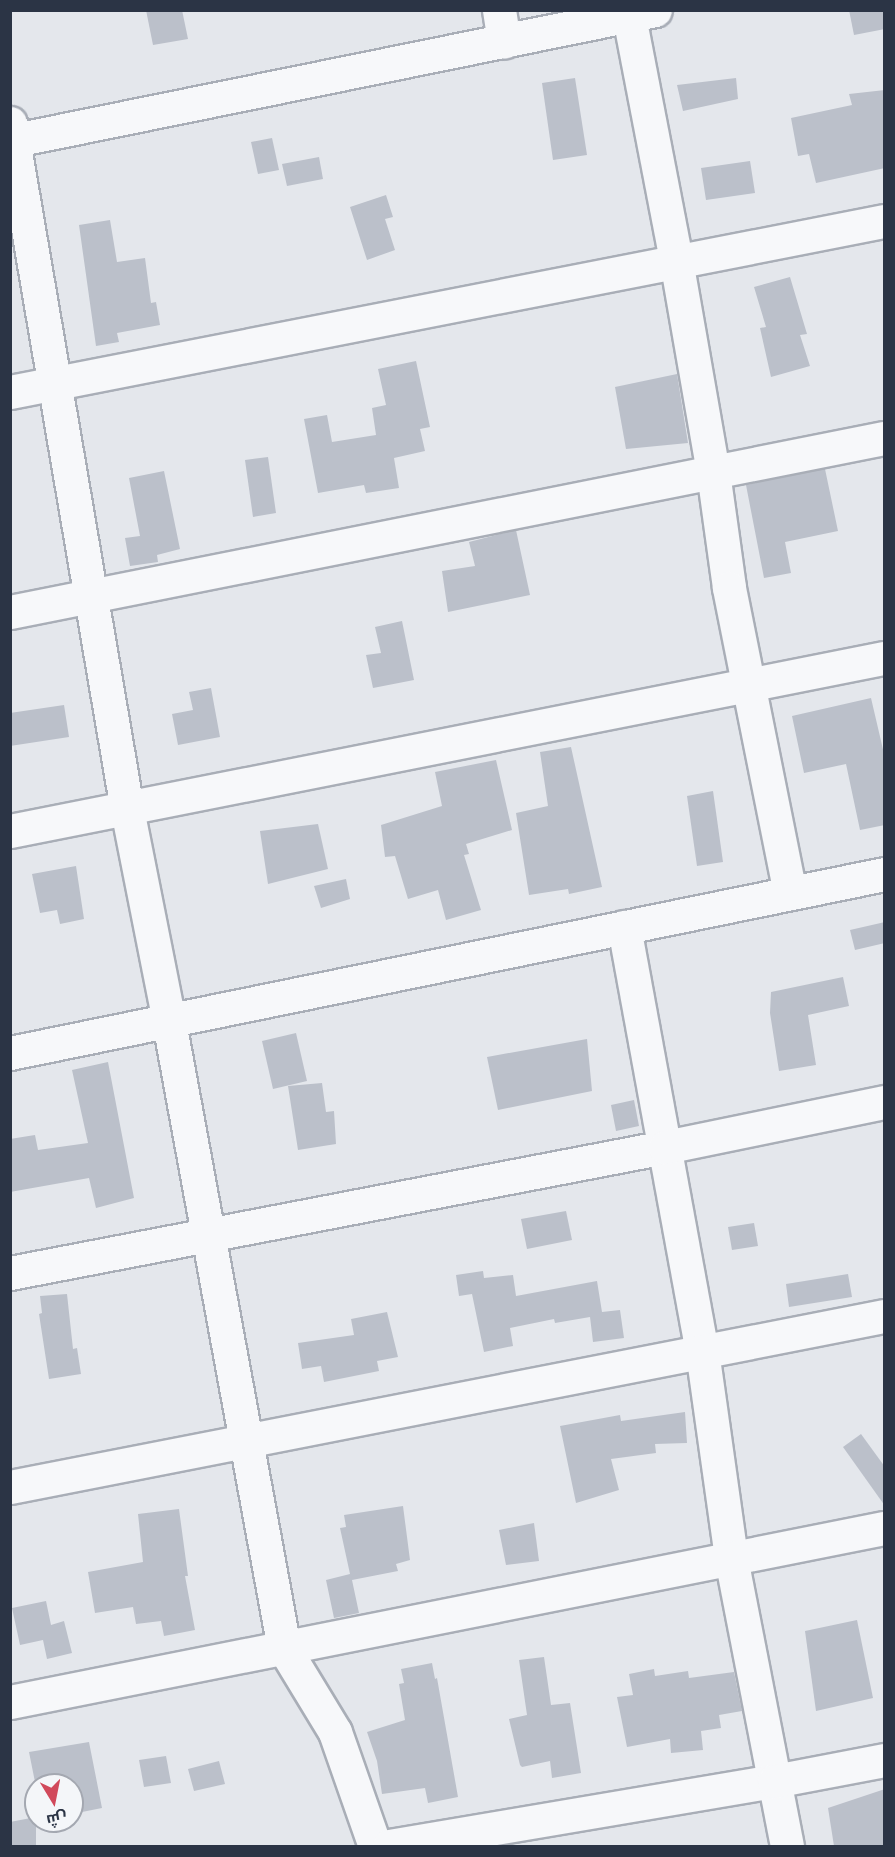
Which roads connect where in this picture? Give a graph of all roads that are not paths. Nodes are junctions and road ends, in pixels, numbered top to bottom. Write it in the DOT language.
graph roads {
  1 [pos="642,13"];
  2 [pos="501,26"];
  3 [pos="12,134"];
  4 [pos="885,221"];
  5 [pos="676,260"];
  6 [pos="56,384"];
  7 [pos="10,392"];
  8 [pos="885,438"];
  9 [pos="713,472"];
  10 [pos="92,595"];
  11 [pos="10,612"];
  12 [pos="885,658"];
  13 [pos="748,686"];
  14 [pos="127,809"];
  15 [pos="10,831"];
  16 [pos="885,874"];
  17 [pos="790,893"];
  18 [pos="624,927"];
  19 [pos="169,1022"];
  20 [pos="10,1053"];
  21 [pos="885,1102"];
  22 [pos="665,1148"];
  23 [pos="207,1233"];
  24 [pos="10,1273"];
  25 [pos="885,1316"];
  26 [pos="702,1351"];
  27 [pos="246,1442"];
  28 [pos="10,1487"];
  29 [pos="885,1528"];
  30 [pos="731,1558"];
  31 [pos="284,1648"];
  32 [pos="10,1702"];
  33 [pos="885,1760"];
  34 [pos="774,1781"];
  35 [pos="375,1846"];
  36 [pos="389,1846"];
  37 [pos="787,1846"];
  1 -- 2 [label="street"];
  1 -- 5 [label="street"];
  2 -- 3 [label="street"];
  3 -- 6 [label="street"];
  4 -- 5 [label="street"];
  5 -- 6 [label="street"];
  5 -- 9 [label="street"];
  6 -- 7 [label="street"];
  6 -- 10 [label="street"];
  8 -- 9 [label="street"];
  9 -- 10 [label="street"];
  9 -- 13 [label="street"];
  10 -- 11 [label="street"];
  10 -- 14 [label="street"];
  12 -- 13 [label="street"];
  13 -- 14 [label="street"];
  13 -- 17 [label="street"];
  14 -- 15 [label="street"];
  14 -- 19 [label="street"];
  16 -- 17 [label="street"];
  17 -- 18 [label="street"];
  18 -- 19 [label="street"];
  18 -- 22 [label="street"];
  19 -- 20 [label="street"];
  19 -- 23 [label="street"];
  21 -- 22 [label="street"];
  22 -- 23 [label="street"];
  22 -- 26 [label="street"];
  23 -- 24 [label="street"];
  23 -- 27 [label="street"];
  25 -- 26 [label="street"];
  26 -- 27 [label="street"];
  26 -- 30 [label="street"];
  27 -- 28 [label="street"];
  27 -- 31 [label="street"];
  29 -- 30 [label="street"];
  30 -- 31 [label="street"];
  30 -- 34 [label="street"];
  31 -- 32 [label="street"];
  31 -- 35 [label="street"];
  33 -- 34 [label="street"];
  34 -- 36 [label="street"];
  34 -- 37 [label="street"];
}
